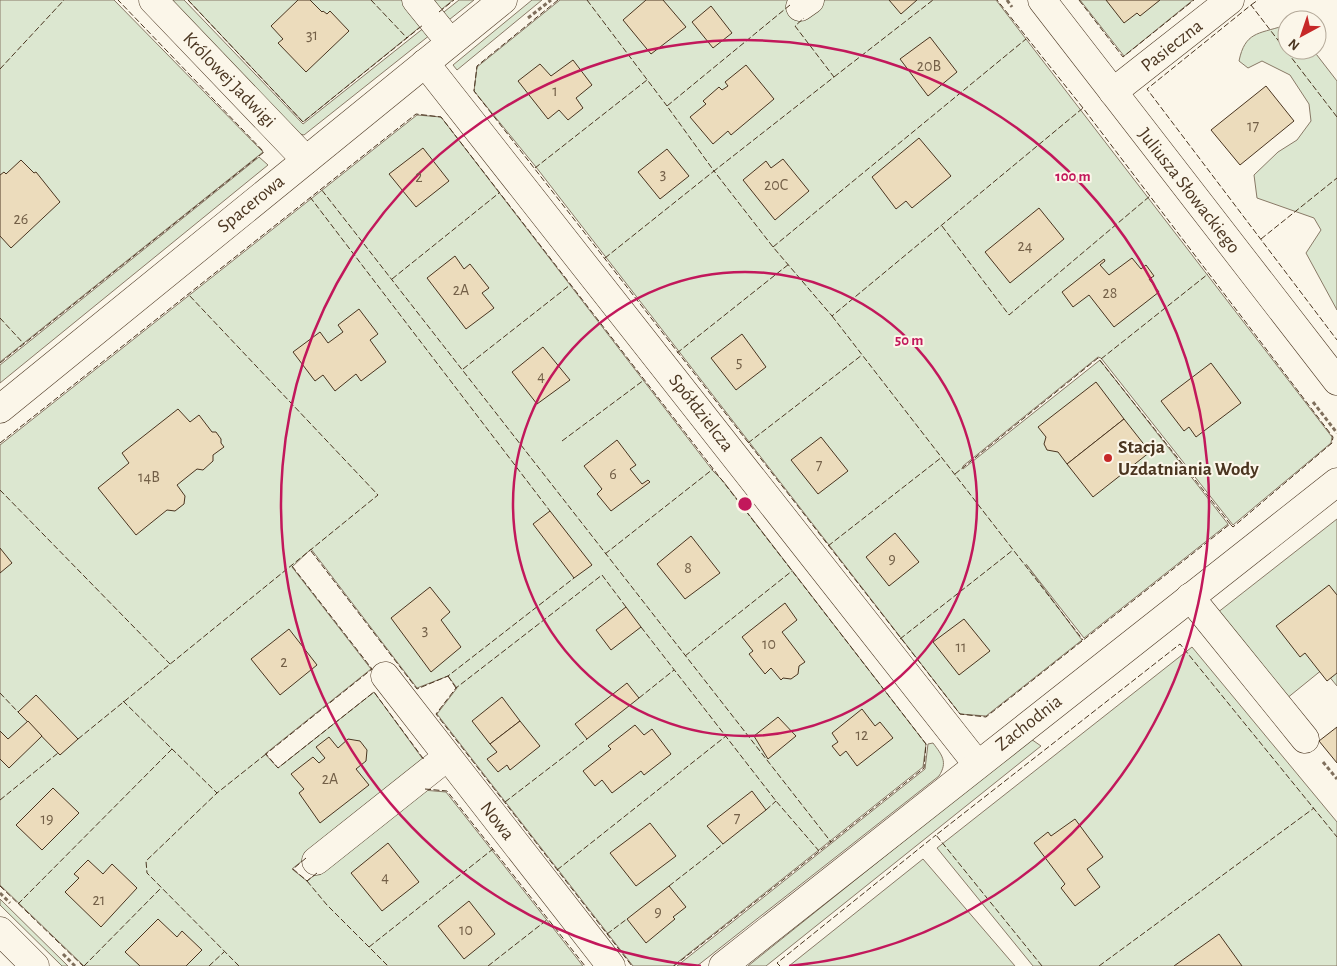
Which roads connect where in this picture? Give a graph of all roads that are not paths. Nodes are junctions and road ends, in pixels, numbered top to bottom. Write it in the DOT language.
graph roads {
  1 [pos="153,0"];
  2 [pos="416,0"];
  3 [pos="503,0"];
  4 [pos="1042,0"];
  5 [pos="1230,0"];
  6 [pos="450,42"];
  7 [pos="425,63"];
  8 [pos="1113,92"];
  9 [pos="306,160"];
  10 [pos="1337,381"];
  11 [pos="0,409"];
  12 [pos="1337,482"];
  13 [pos="1190,597"];
  14 [pos="385,676"];
  15 [pos="1306,740"];
  16 [pos="447,757"];
  17 [pos="977,764"];
  18 [pos="316,861"];
  19 [pos="0,931"];
  20 [pos="35,966"];
  21 [pos="610,966"];
  22 [pos="723,966"];
  1 -- 9 [label="street, Królowej Jadwigi"];
  2 -- 6 [label="street"];
  3 -- 6 [label="street, Spacerowa"];
  4 -- 8 [label="street, Juliusza Słowackiego"];
  5 -- 8 [label="street, Pasieczna"];
  6 -- 7 [label="street, Spacerowa"];
  7 -- 9 [label="street, Spacerowa"];
  7 -- 17 [label="street, Spółdzielcza"];
  8 -- 10 [label="street, Juliusza Słowackiego"];
  9 -- 11 [label="street, Spacerowa"];
  12 -- 13 [label="street, Zachodnia"];
  13 -- 15 [label="street"];
  13 -- 17 [label="street, Zachodnia"];
  14 -- 16 [label="street, Nowa"];
  16 -- 18 [label="street"];
  16 -- 21 [label="street, Nowa"];
  17 -- 22 [label="street, Zachodnia"];
  19 -- 20 [label="street"];
}
